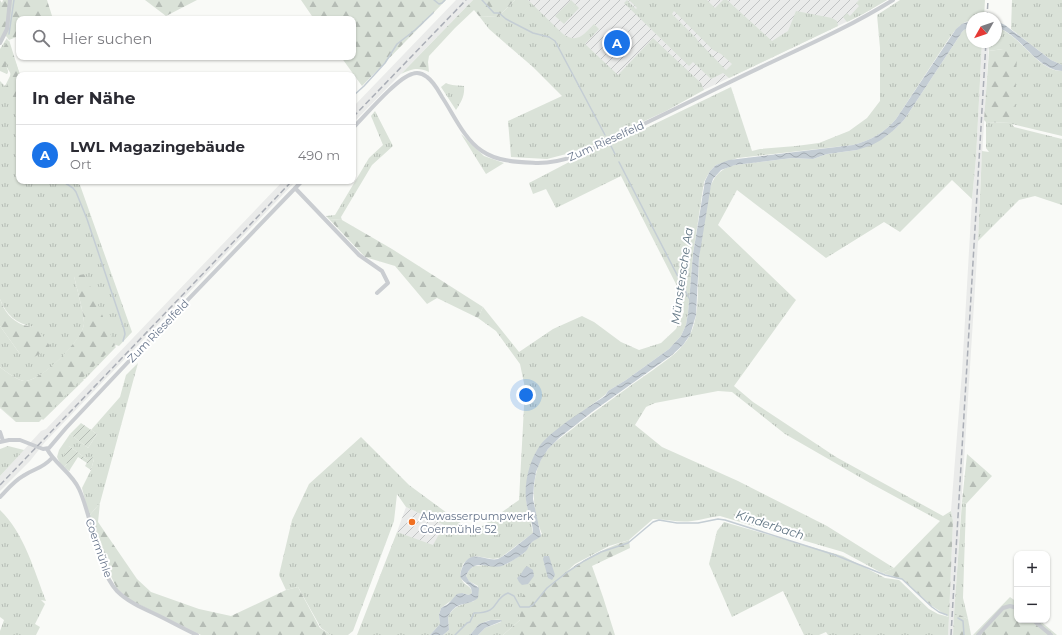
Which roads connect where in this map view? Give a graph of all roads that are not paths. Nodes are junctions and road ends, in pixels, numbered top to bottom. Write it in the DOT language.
graph roads {
  1 [pos="10,0"];
  2 [pos="893,0"];
  3 [pos="0,43"];
  4 [pos="356,125"];
  5 [pos="299,184"];
  6 [pos="295,188"];
  7 [pos="377,293"];
  8 [pos="0,432"];
  9 [pos="1,441"];
  10 [pos="48,449"];
  11 [pos="52,458"];
  12 [pos="0,497"];
  13 [pos="1014,607"];
  14 [pos="1036,623"];
  15 [pos="197,635"];
  16 [pos="978,635"];
  17 [pos="1051,635"];
  1 -- 3 [label="street"];
  2 -- 4 [label="street, Zum Rieselfeld"];
  5 -- 6 [label="street, Zum Rieselfeld"];
  6 -- 7 [label="street"];
  6 -- 10 [label="street, Zum Rieselfeld"];
  8 -- 9 [label="street"];
  9 -- 10 [label="street"];
  10 -- 11 [label="street, Coermühle"];
  11 -- 12 [label="street"];
  11 -- 15 [label="street, Coermühle"];
  13 -- 16 [label="street"];
  14 -- 17 [label="street"];
}
